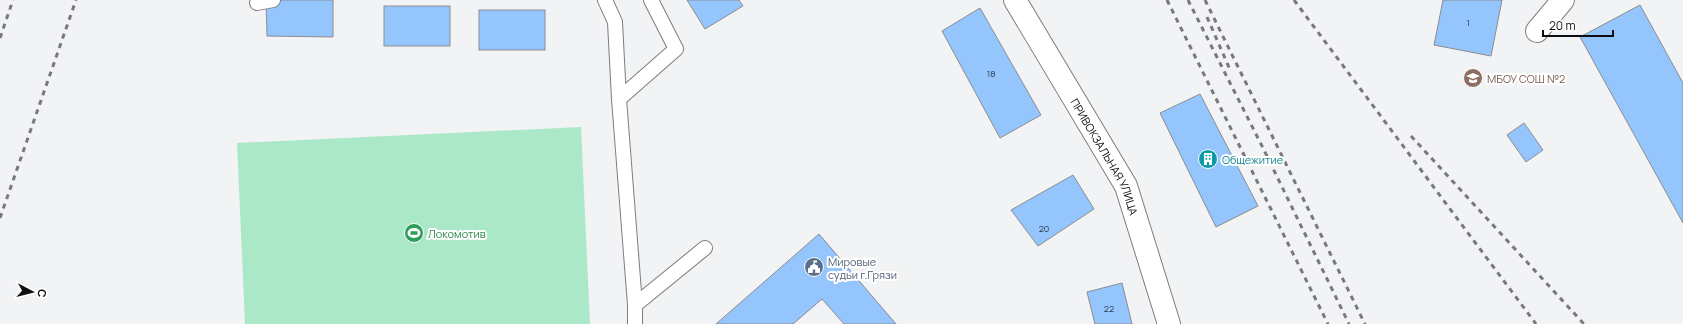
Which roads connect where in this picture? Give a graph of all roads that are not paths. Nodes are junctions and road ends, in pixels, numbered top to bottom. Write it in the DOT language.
graph roads {
  1 [pos="273,0"];
  2 [pos="605,0"];
  3 [pos="651,0"];
  4 [pos="1015,0"];
  5 [pos="1563,0"];
  6 [pos="257,2"];
  7 [pos="1537,31"];
  8 [pos="619,99"];
  9 [pos="706,248"];
  10 [pos="635,305"];
  11 [pos="635,324"];
  12 [pos="1169,324"];
  1 -- 6 [label="lane"];
  2 -- 8 [label="lane"];
  3 -- 8 [label="lane"];
  4 -- 12 [label="street, ПРИВОКЗАЛЬНАЯ УЛИЦА"];
  5 -- 7 [label="street"];
  8 -- 10 [label="lane"];
  9 -- 10 [label="lane"];
  10 -- 11 [label="lane"];
}
